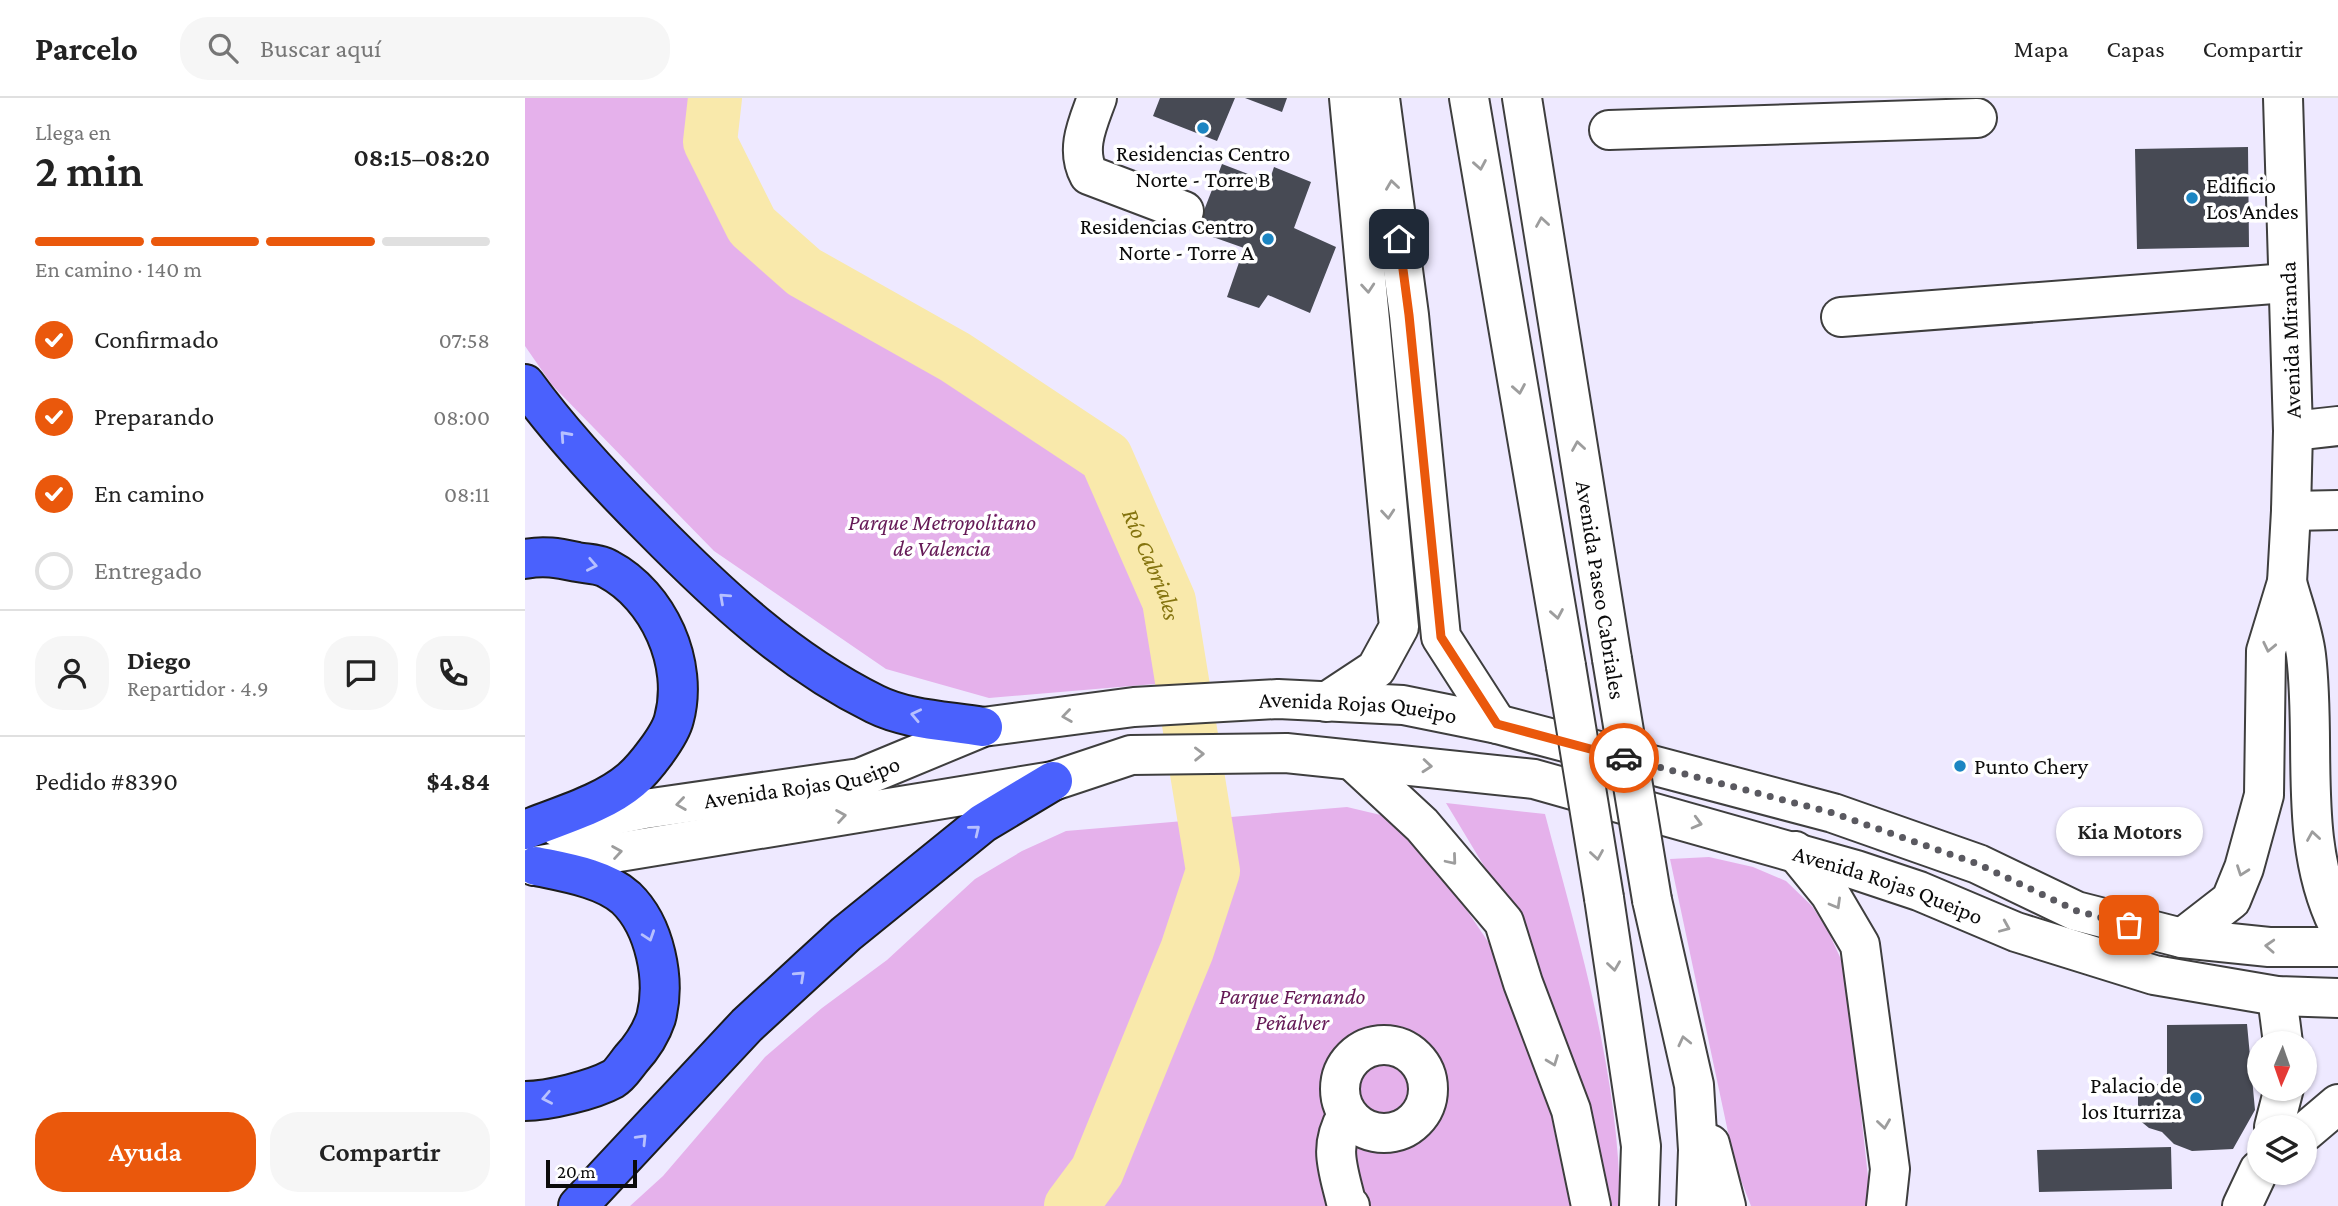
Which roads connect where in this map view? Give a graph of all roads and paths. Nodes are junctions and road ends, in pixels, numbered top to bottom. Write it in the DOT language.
graph roads {
  1 [pos="1097,98"];
  2 [pos="1349,98"];
  3 [pos="1380,98"];
  4 [pos="1469,98"];
  5 [pos="1522,98"];
  6 [pos="2283,98"];
  7 [pos="1847,110"];
  8 [pos="1977,118"];
  9 [pos="1609,130"];
  10 [pos="1184,211"];
  11 [pos="2288,283"];
  12 [pos="1841,317"];
  13 [pos="525,384"];
  14 [pos="2338,426"];
  15 [pos="2293,431"];
  16 [pos="2338,510"];
  17 [pos="2291,511"];
  18 [pos="525,559"];
  19 [pos="2287,582"];
  20 [pos="1326,702"];
  21 [pos="1497,724"];
  22 [pos="983,727"];
  23 [pos="1352,760"];
  24 [pos="1053,781"];
  25 [pos="528,849"];
  26 [pos="1794,851"];
  27 [pos="2338,925"];
  28 [pos="2182,938"];
  29 [pos="2338,947"];
  30 [pos="2277,996"];
  31 [pos="2338,998"];
  32 [pos="2281,1031"];
  33 [pos="1694,1085"];
  34 [pos="525,1101"];
  35 [pos="2338,1104"];
  36 [pos="1347,1115"];
  37 [pos="2317,1122"];
  38 [pos="2252,1185"];
  39 [pos="578,1206"];
  40 [pos="1350,1206"];
  41 [pos="1591,1206"];
  42 [pos="1639,1206"];
  43 [pos="1696,1206"];
  44 [pos="1726,1206"];
  45 [pos="1887,1206"];
  46 [pos="2242,1206"];
  1 -- 10 [label="street"];
  2 -- 20 [label="street, one-way"];
  21 -- 3 [label="street, one-way"];
  4 -- 42 [label="street, Avenida Paseo Cabriales, one-way, bridge"];
  33 -- 5 [label="street, Avenida Paseo Cabriales, one-way, bridge"];
  6 -- 11 [label="street, Avenida Miranda"];
  7 -- 8 [label="street"];
  7 -- 9 [label="street"];
  11 -- 12 [label="street"];
  11 -- 15 [label="street, Avenida Miranda"];
  22 -- 13 [label="highway, one-way"];
  14 -- 15 [label="street"];
  15 -- 17 [label="street, Avenida Miranda"];
  16 -- 17 [label="street"];
  17 -- 19 [label="street, Avenida Miranda"];
  18 -- 25 [label="highway, one-way"];
  27 -- 19 [label="street, Avenida Miranda, one-way"];
  19 -- 28 [label="street, Avenida Miranda, one-way"];
  20 -- 21 [label="street, Avenida Rojas Queipo"];
  20 -- 22 [label="street, Avenida Rojas Queipo, one-way"];
  21 -- 28 [label="street, Avenida Rojas Queipo"];
  22 -- 25 [label="street, Avenida Rojas Queipo, one-way"];
  24 -- 23 [label="street, Avenida Rojas Queipo, one-way"];
  23 -- 26 [label="street, Avenida Rojas Queipo, one-way"];
  23 -- 41 [label="street, one-way"];
  25 -- 24 [label="street, Avenida Rojas Queipo, one-way"];
  39 -- 24 [label="highway, one-way"];
  25 -- 34 [label="highway, one-way"];
  26 -- 30 [label="street, Avenida Rojas Queipo, one-way"];
  26 -- 45 [label="street, one-way"];
  29 -- 28 [label="street, Avenida Rojas Queipo, one-way"];
  30 -- 31 [label="street, Avenida Rojas Queipo"];
  30 -- 32 [label="street"];
  33 -- 43 [label="street, Avenida Paseo Cabriales"];
  33 -- 44 [label="street"];
  35 -- 37 [label="street"];
  36 -- 40 [label="street"];
  38 -- 46 [label="street"];
}
